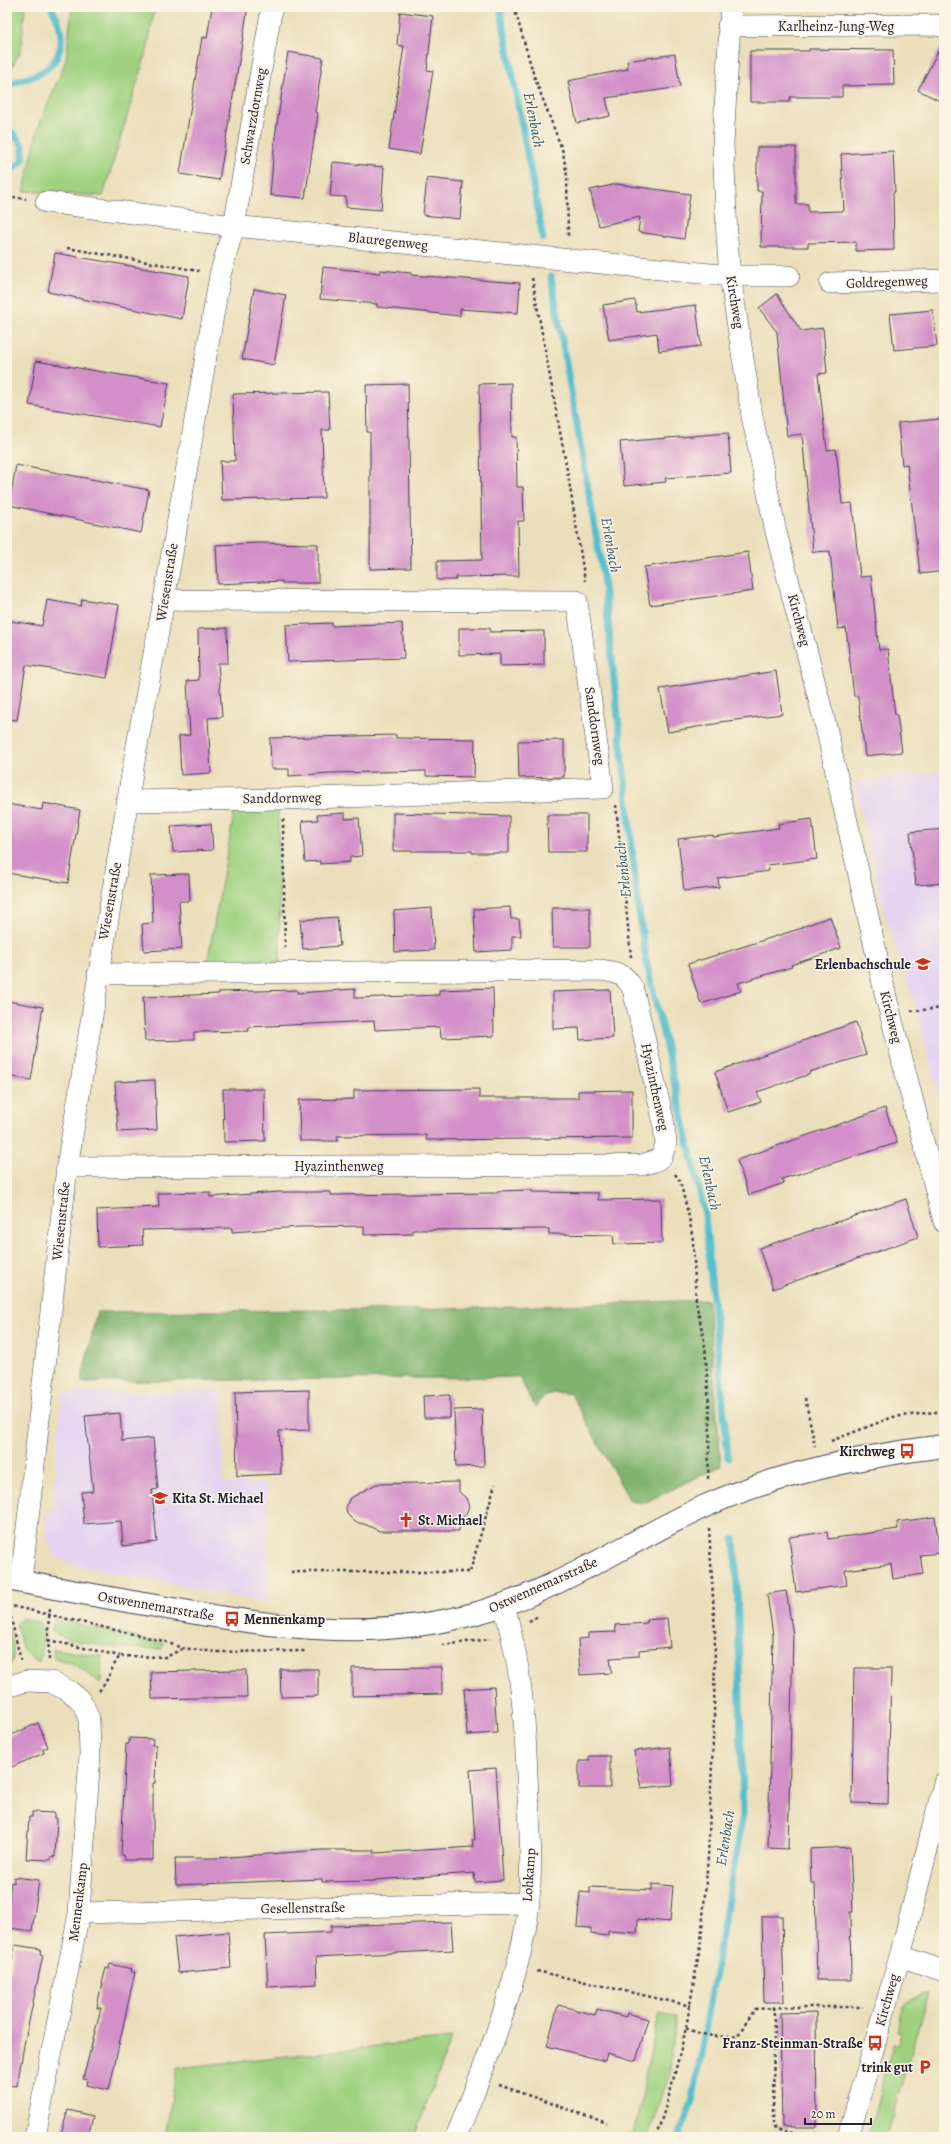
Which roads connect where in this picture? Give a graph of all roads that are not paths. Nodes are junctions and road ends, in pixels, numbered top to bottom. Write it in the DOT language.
graph roads {
  1 [pos="272,7"];
  2 [pos="730,17"];
  3 [pos="944,27"];
  4 [pos="46,202"];
  5 [pos="234,226"];
  6 [pos="730,276"];
  7 [pos="789,276"];
  8 [pos="944,280"];
  9 [pos="830,283"];
  10 [pos="164,600"];
  11 [pos="127,801"];
  12 [pos="98,974"];
  13 [pos="67,1167"];
  14 [pos="944,1222"];
  15 [pos="944,1446"];
  16 [pos="14,1580"];
  17 [pos="504,1604"];
  18 [pos="17,1684"];
  19 [pos="944,1783"];
  20 [pos="528,1903"];
  21 [pos="79,1913"];
  22 [pos="900,1956"];
  23 [pos="944,1971"];
  24 [pos="849,2135"];
  25 [pos="35,2137"];
  26 [pos="456,2137"];
  1 -- 5 [label="street, Schwarzdornweg"];
  2 -- 3 [label="street, Karlheinz-Jung-Weg"];
  2 -- 6 [label="street, Kirchweg"];
  4 -- 5 [label="street, Blauregenweg"];
  5 -- 6 [label="street, Blauregenweg"];
  5 -- 10 [label="street, Wiesenstraße"];
  6 -- 7 [label="street"];
  6 -- 14 [label="street, Kirchweg"];
  8 -- 9 [label="street, Goldregenweg"];
  10 -- 11 [label="street, Wiesenstraße"];
  10 -- 11 [label="street, Sanddornweg"];
  11 -- 12 [label="street, Wiesenstraße"];
  12 -- 13 [label="street, Wiesenstraße"];
  12 -- 13 [label="street, Hyazinthenweg"];
  13 -- 16 [label="street, Wiesenstraße"];
  15 -- 17 [label="street, Ostwennemarstraße"];
  16 -- 17 [label="street, Ostwennemarstraße"];
  17 -- 20 [label="street, Lohkamp"];
  18 -- 21 [label="street, Mennenkamp"];
  19 -- 22 [label="street, Kirchweg"];
  20 -- 21 [label="street, Gesellenstraße"];
  20 -- 26 [label="street, Lohkamp"];
  21 -- 25 [label="street, Mennenkamp"];
  22 -- 23 [label="street, Kirchweg"];
  22 -- 24 [label="street, Kirchweg"];
}
